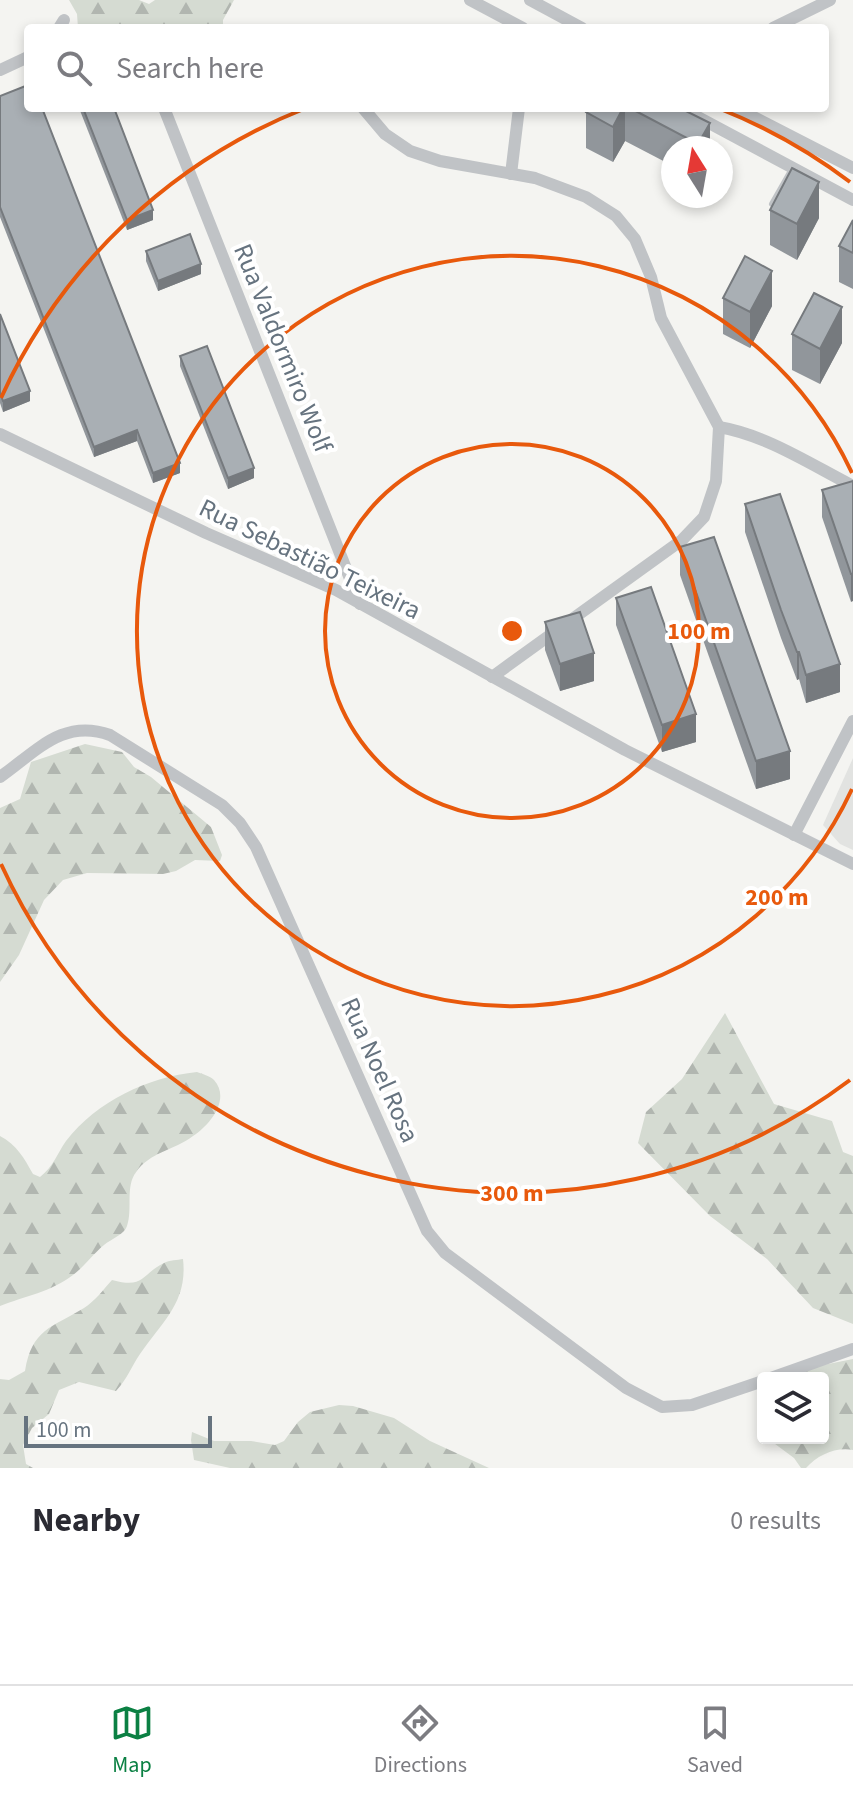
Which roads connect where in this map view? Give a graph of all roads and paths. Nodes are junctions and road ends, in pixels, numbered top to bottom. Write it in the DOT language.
graph roads {
  1 [pos="470,0"];
  2 [pos="530,0"];
  3 [pos="830,0"];
  4 [pos="515,24"];
  5 [pos="575,24"];
  6 [pos="781,24"];
  7 [pos="24,59"];
  8 [pos="0,70"];
  9 [pos="166,112"];
  10 [pos="366,112"];
  11 [pos="519,112"];
  12 [pos="689,112"];
  13 [pos="744,112"];
  14 [pos="754,117"];
  15 [pos="725,130"];
  16 [pos="792,168"];
  17 [pos="853,168"];
  18 [pos="511,174"];
  19 [pos="853,200"];
  20 [pos="772,204"];
  21 [pos="719,427"];
  22 [pos="0,434"];
  23 [pos="853,486"];
  24 [pos="360,604"];
  25 [pos="492,677"];
  26 [pos="853,721"];
  27 [pos="0,777"];
  28 [pos="794,835"];
  29 [pos="853,864"];
  30 [pos="853,1349"];
  31 [pos="788,1372"];
  32 [pos="757,1383"];
  1 -- 4 [label="street"];
  2 -- 5 [label="street"];
  3 -- 6 [label="street"];
  7 -- 8 [label="street"];
  9 -- 24 [label="street, Rua Valdormiro Wolf"];
  10 -- 18 [label="street"];
  11 -- 18 [label="street"];
  12 -- 15 [label="street"];
  13 -- 14 [label="street"];
  14 -- 15 [label="street"];
  14 -- 17 [label="street"];
  15 -- 16 [label="street"];
  16 -- 19 [label="street"];
  16 -- 20 [label="lane"];
  18 -- 21 [label="street"];
  21 -- 23 [label="street"];
  21 -- 25 [label="street"];
  22 -- 24 [label="street, Rua Sebastião Teixeira"];
  24 -- 25 [label="street, Rua Sebastião Teixeira"];
  25 -- 28 [label="street, Rua Sebastião Teixeira"];
  26 -- 28 [label="street"];
  27 -- 32 [label="street, Rua Noel Rosa"];
  28 -- 29 [label="street, Rua Sebastião Teixeira"];
  30 -- 31 [label="street"];
}
